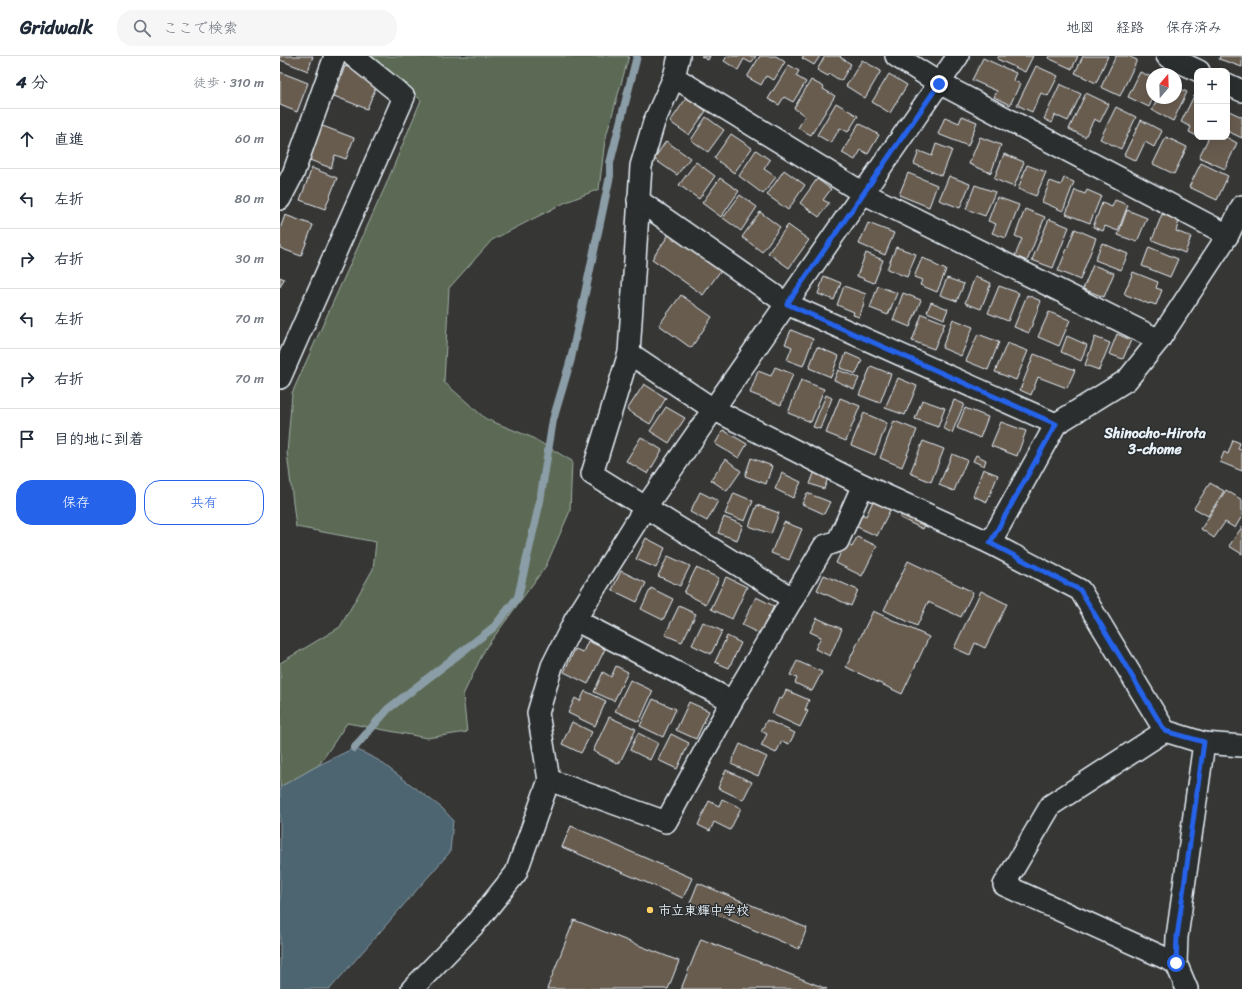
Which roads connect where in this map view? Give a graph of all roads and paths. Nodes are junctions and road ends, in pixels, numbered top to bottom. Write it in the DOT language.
graph roads {
  1 [pos="335,56"];
  2 [pos="353,56"];
  3 [pos="679,56"];
  4 [pos="896,56"];
  5 [pos="958,56"];
  6 [pos="1174,58"];
  7 [pos="1194,68"];
  8 [pos="674,77"];
  9 [pos="939,84"];
  10 [pos="1230,85"];
  11 [pos="1242,91"];
  12 [pos="863,193"];
  13 [pos="280,199"];
  14 [pos="638,200"];
  15 [pos="1242,206"];
  16 [pos="1228,235"];
  17 [pos="787,304"];
  18 [pos="1159,340"];
  19 [pos="629,353"];
  20 [pos="280,378"];
  21 [pos="714,409"];
  22 [pos="1056,424"];
  23 [pos="863,485"];
  24 [pos="645,508"];
  25 [pos="990,543"];
  26 [pos="793,599"];
  27 [pos="575,620"];
  28 [pos="732,701"];
  29 [pos="1165,731"];
  30 [pos="1204,742"];
  31 [pos="1242,746"];
  32 [pos="549,780"];
  33 [pos="1176,963"];
  34 [pos="412,989"];
  35 [pos="1188,989"];
  1 -- 13 [label="street"];
  2 -- 20 [label="street"];
  3 -- 8 [label="street"];
  4 -- 9 [label="street"];
  5 -- 9 [label="street"];
  6 -- 7 [label="street"];
  8 -- 12 [label="street"];
  8 -- 14 [label="street"];
  9 -- 12 [label="street"];
  9 -- 16 [label="street"];
  10 -- 11 [label="street"];
  12 -- 17 [label="street"];
  12 -- 18 [label="street"];
  14 -- 17 [label="street"];
  14 -- 19 [label="street"];
  15 -- 16 [label="street"];
  16 -- 18 [label="street"];
  17 -- 21 [label="street"];
  17 -- 22 [label="street"];
  18 -- 22 [label="street"];
  19 -- 21 [label="street"];
  19 -- 24 [label="street"];
  21 -- 23 [label="street"];
  21 -- 24 [label="street"];
  22 -- 25 [label="street"];
  23 -- 25 [label="street"];
  23 -- 26 [label="street"];
  24 -- 26 [label="street"];
  24 -- 27 [label="street"];
  25 -- 29 [label="street"];
  26 -- 28 [label="street"];
  27 -- 28 [label="street"];
  27 -- 32 [label="street"];
  28 -- 32 [label="street"];
  29 -- 30 [label="street"];
  29 -- 33 [label="street"];
  30 -- 31 [label="street"];
  30 -- 33 [label="street"];
  32 -- 34 [label="street"];
  33 -- 35 [label="street"];
}
